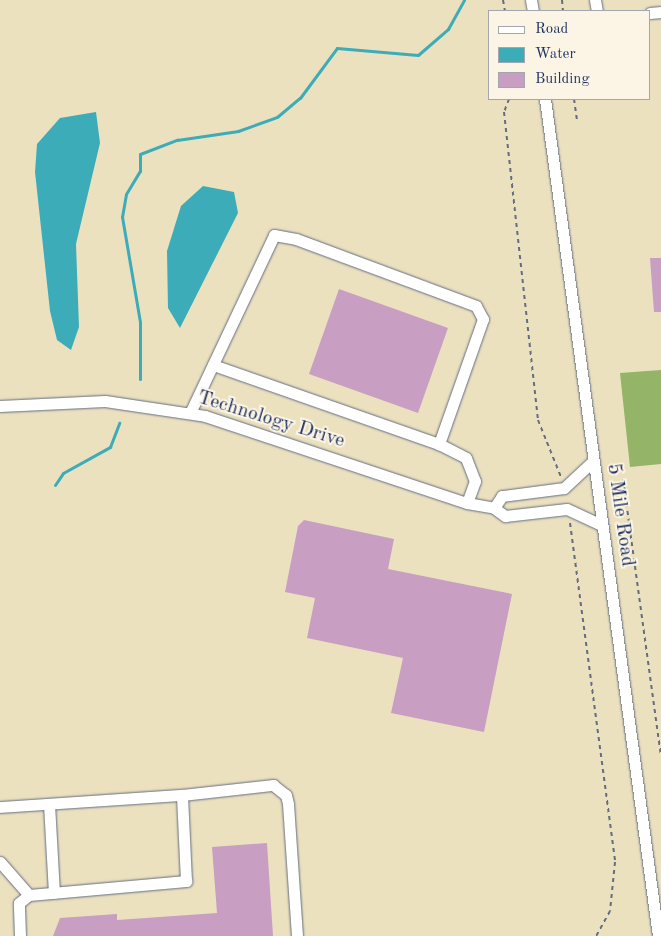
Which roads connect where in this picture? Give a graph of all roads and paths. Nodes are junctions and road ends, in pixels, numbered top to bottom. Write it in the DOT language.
graph roads {
  1 [pos="509,100"];
  2 [pos="545,100"];
  3 [pos="574,100"];
  4 [pos="577,121"];
  5 [pos="213,365"];
  6 [pos="0,406"];
  7 [pos="190,413"];
  8 [pos="439,444"];
  9 [pos="593,461"];
  10 [pos="623,479"];
  11 [pos="564,488"];
  12 [pos="467,504"];
  13 [pos="494,508"];
  14 [pos="567,509"];
  15 [pos="602,525"];
  16 [pos="661,755"];
  17 [pos="182,795"];
  18 [pos="49,804"];
  19 [pos="0,807"];
  20 [pos="0,862"];
  21 [pos="54,893"];
  22 [pos="28,895"];
  23 [pos="20,936"];
  24 [pos="297,936"];
  25 [pos="596,936"];
  26 [pos="658,936"];
  1 -- 11 [label="path"];
  2 -- 9 [label="street, 5 Mile Road"];
  3 -- 4 [label="path"];
  5 -- 7 [label="street"];
  5 -- 8 [label="street"];
  5 -- 8 [label="street"];
  6 -- 7 [label="street, Technology Drive"];
  7 -- 12 [label="street, Technology Drive"];
  8 -- 12 [label="street"];
  9 -- 11 [label="street"];
  9 -- 15 [label="street, 5 Mile Road"];
  10 -- 16 [label="path"];
  11 -- 13 [label="street"];
  12 -- 13 [label="street, Technology Drive"];
  13 -- 14 [label="street, Technology Drive"];
  14 -- 15 [label="street"];
  14 -- 25 [label="path"];
  15 -- 26 [label="street, 5 Mile Road"];
  17 -- 18 [label="street"];
  17 -- 21 [label="street"];
  17 -- 24 [label="street"];
  18 -- 19 [label="street"];
  18 -- 21 [label="street"];
  20 -- 22 [label="street"];
  21 -- 22 [label="street"];
  22 -- 23 [label="street"];
}
